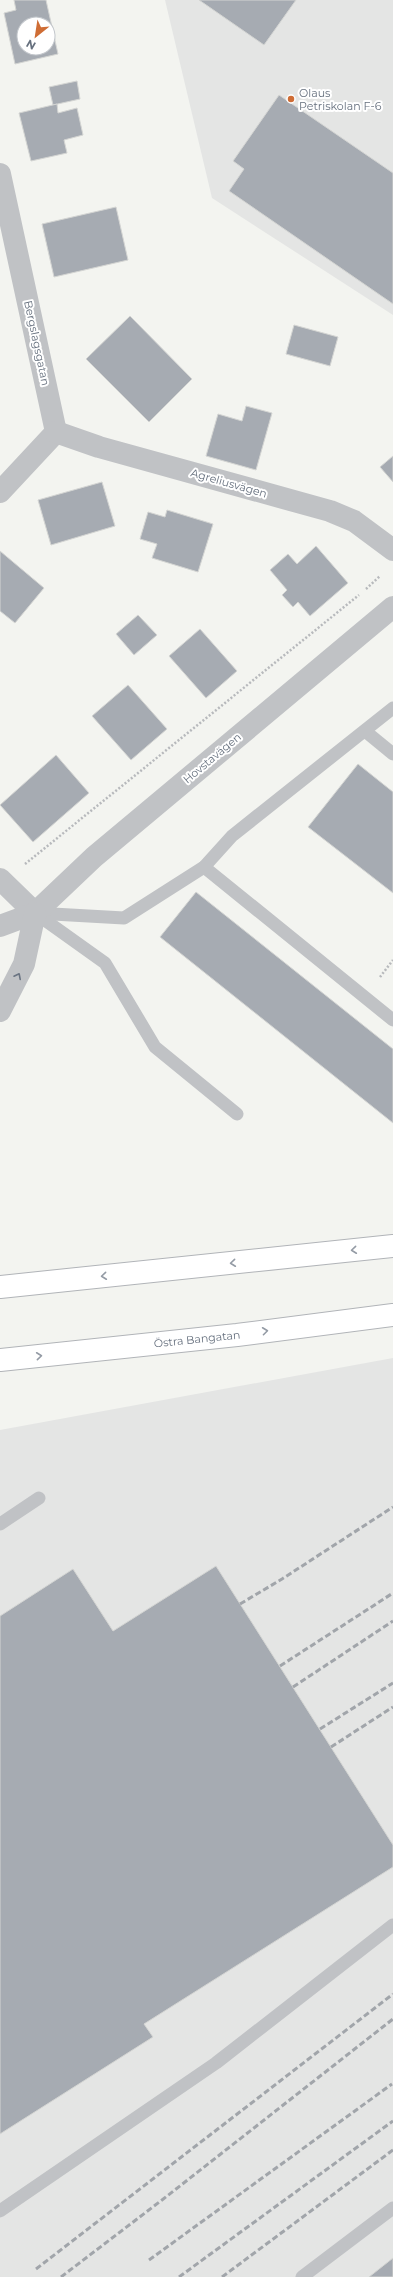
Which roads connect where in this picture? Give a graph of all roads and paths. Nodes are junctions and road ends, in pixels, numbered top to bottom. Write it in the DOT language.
graph roads {
  1 [pos="0,174"];
  2 [pos="56,432"];
  3 [pos="0,492"];
  4 [pos="393,550"];
  5 [pos="364,591"];
  6 [pos="393,607"];
  7 [pos="393,708"];
  8 [pos="365,731"];
  9 [pos="393,754"];
  10 [pos="50,842"];
  11 [pos="204,867"];
  12 [pos="0,879"];
  13 [pos="35,913"];
  14 [pos="0,926"];
  15 [pos="0,1011"];
  16 [pos="393,1020"];
  17 [pos="236,1114"];
  18 [pos="393,1246"];
  19 [pos="0,1287"];
  20 [pos="393,1315"];
  21 [pos="0,1360"];
  22 [pos="39,1498"];
  23 [pos="0,1524"];
  24 [pos="393,1925"];
  25 [pos="393,2208"];
  26 [pos="0,2211"];
  27 [pos="302,2277"];
  1 -- 2 [label="street, Bergslagsgatan"];
  2 -- 3 [label="street"];
  2 -- 4 [label="street, Agreliusvägen"];
  5 -- 10 [label="path"];
  6 -- 13 [label="street, Hovstavägen"];
  7 -- 8 [label="lane"];
  8 -- 9 [label="lane"];
  8 -- 11 [label="lane"];
  11 -- 13 [label="lane"];
  11 -- 16 [label="lane"];
  12 -- 13 [label="street"];
  13 -- 14 [label="street, Hovstavägen"];
  15 -- 13 [label="street, one-way"];
  13 -- 17 [label="lane"];
  18 -- 19 [label="main road, one-way"];
  21 -- 20 [label="main road, Östra Bangatan, one-way"];
  22 -- 23 [label="lane"];
  24 -- 26 [label="lane"];
  25 -- 27 [label="lane"];
}
